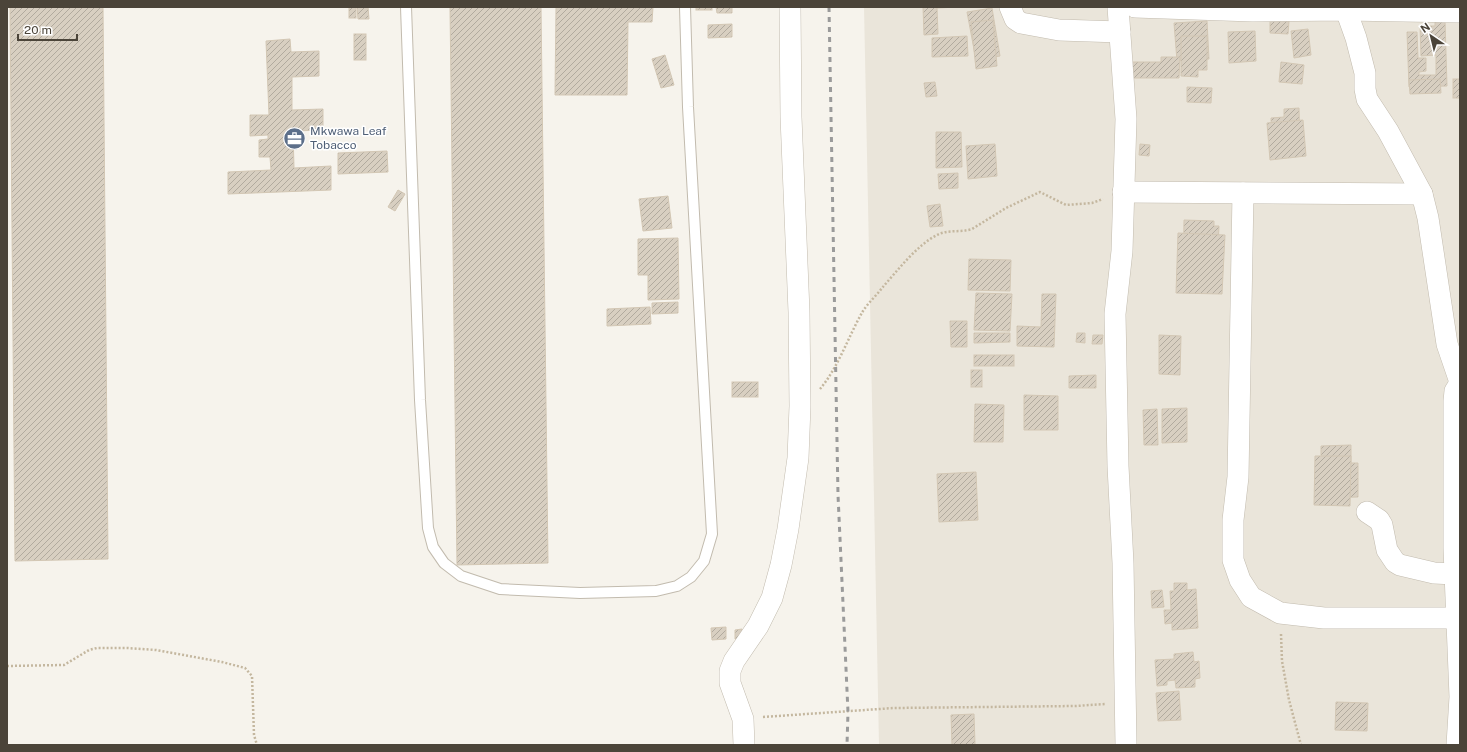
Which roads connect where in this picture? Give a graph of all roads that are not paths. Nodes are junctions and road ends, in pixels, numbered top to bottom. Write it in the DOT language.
graph roads {
  1 [pos="406,7"];
  2 [pos="685,7"];
  3 [pos="790,7"];
  4 [pos="1010,7"];
  5 [pos="1118,7"];
  6 [pos="1135,7"];
  7 [pos="1346,10"];
  8 [pos="1460,12"];
  9 [pos="1120,32"];
  10 [pos="1123,192"];
  11 [pos="1243,193"];
  12 [pos="1422,194"];
  13 [pos="1460,383"];
  14 [pos="1367,512"];
  15 [pos="1457,548"];
  16 [pos="1455,574"];
  17 [pos="1457,618"];
  18 [pos="1460,697"];
  19 [pos="744,745"];
  20 [pos="1126,745"];
  21 [pos="1457,745"];
  1 -- 2 [label="lane"];
  3 -- 19 [label="street"];
  4 -- 9 [label="street"];
  5 -- 9 [label="street"];
  6 -- 7 [label="street"];
  7 -- 8 [label="street"];
  7 -- 12 [label="street"];
  9 -- 10 [label="street"];
  10 -- 11 [label="street"];
  10 -- 20 [label="street"];
  11 -- 12 [label="street"];
  11 -- 17 [label="street"];
  12 -- 13 [label="street"];
  13 -- 15 [label="street"];
  14 -- 16 [label="street"];
  15 -- 16 [label="street"];
  16 -- 17 [label="street"];
  17 -- 18 [label="street"];
  18 -- 21 [label="street"];
}
